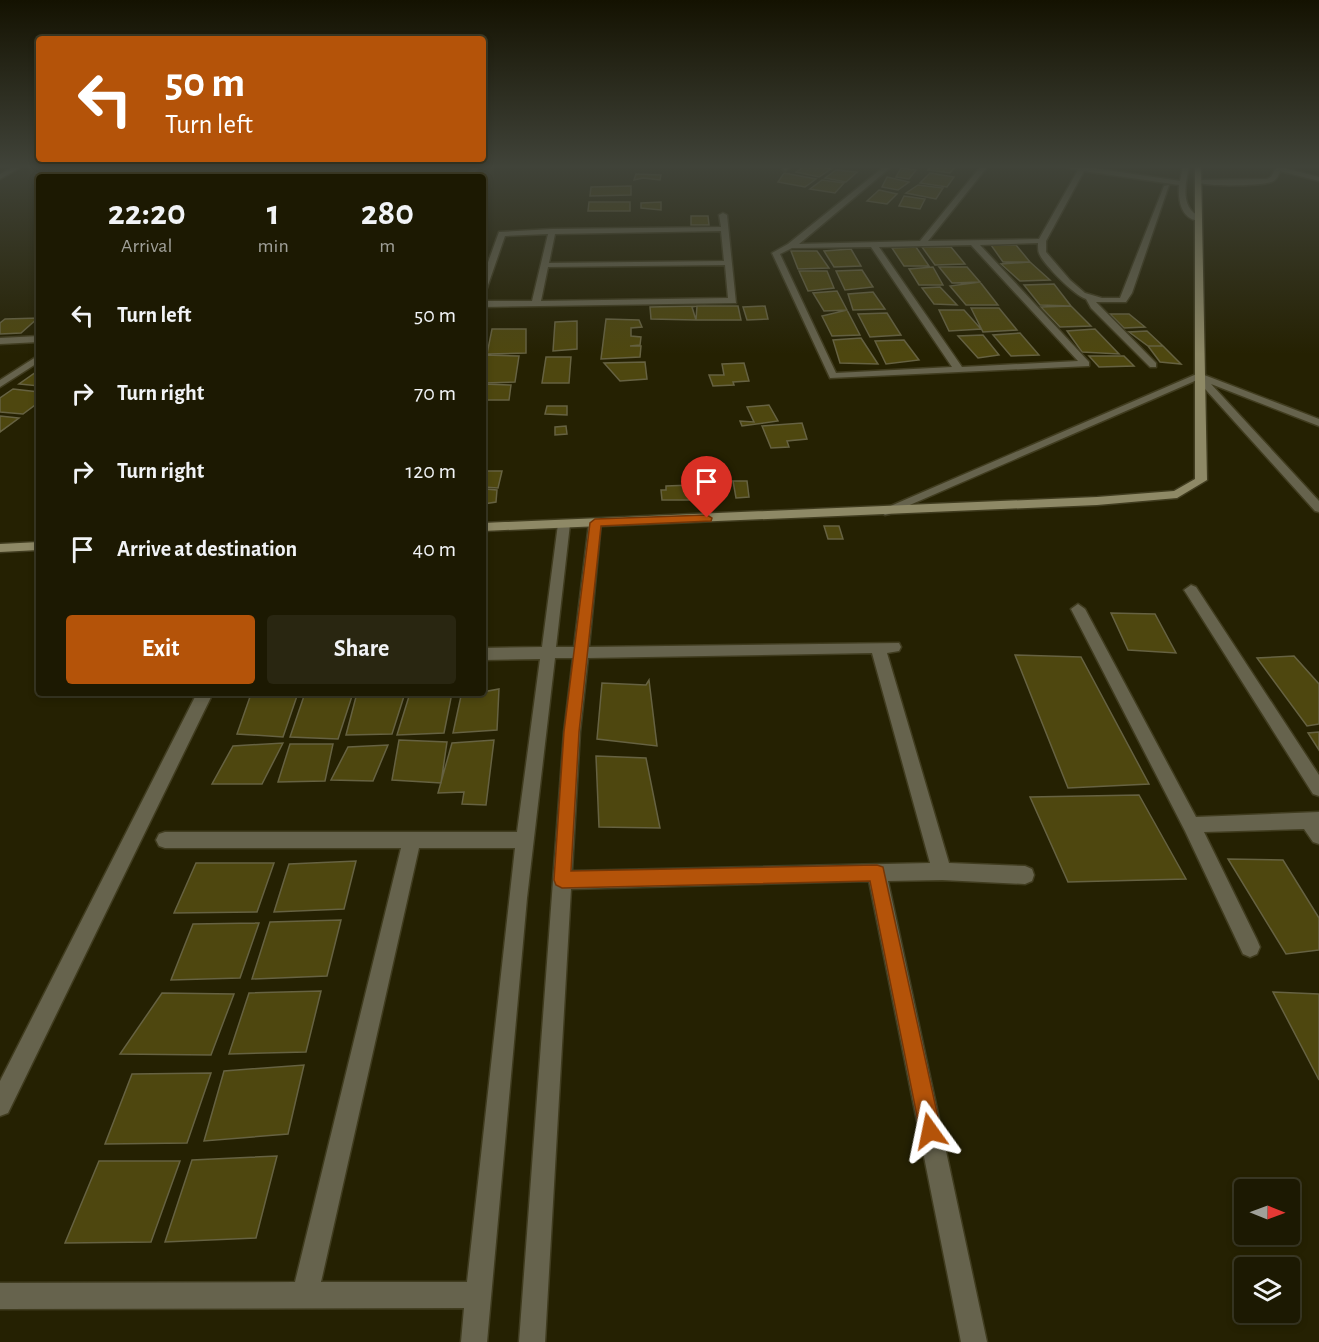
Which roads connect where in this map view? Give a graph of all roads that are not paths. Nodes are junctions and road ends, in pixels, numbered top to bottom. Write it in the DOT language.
graph roads {
  1 [pos="725,229"];
  2 [pos="812,229"];
  3 [pos="934,229"];
  4 [pos="1049,229"];
  5 [pos="1151,229"];
  6 [pos="1198,229"];
  7 [pos="552,231"];
  8 [pos="1042,242"];
  9 [pos="922,243"];
  10 [pos="974,243"];
  11 [pos="873,244"];
  12 [pos="791,246"];
  13 [pos="729,263"];
  14 [pos="544,265"];
  15 [pos="486,279"];
  16 [pos="1090,299"];
  17 [pos="536,303"];
  18 [pos="486,304"];
  19 [pos="36,339"];
  20 [pos="0,341"];
  21 [pos="36,360"];
  22 [pos="1153,365"];
  23 [pos="959,370"];
  24 [pos="1199,376"];
  25 [pos="0,384"];
  26 [pos="1319,423"];
  27 [pos="1319,507"];
  28 [pos="885,511"];
  29 [pos="595,523"];
  30 [pos="564,524"];
  31 [pos="486,527"];
  32 [pos="36,546"];
  33 [pos="0,548"];
  34 [pos="1191,591"];
  35 [pos="1078,609"];
  36 [pos="581,652"];
  37 [pos="548,653"];
  38 [pos="486,654"];
  39 [pos="204,696"];
  40 [pos="1319,789"];
  41 [pos="1313,820"];
  42 [pos="1191,825"];
  43 [pos="1319,836"];
  44 [pos="165,840"];
  45 [pos="412,840"];
  46 [pos="525,840"];
  47 [pos="942,872"];
  48 [pos="877,873"];
  49 [pos="1025,875"];
  50 [pos="562,880"];
  51 [pos="1250,947"];
  52 [pos="0,1105"];
  53 [pos="479,1294"];
  54 [pos="305,1295"];
  55 [pos="0,1296"];
  56 [pos="474,1342"];
  57 [pos="532,1342"];
  58 [pos="974,1342"];
  1 -- 7 [label="street"];
  1 -- 13 [label="street"];
  2 -- 12 [label="street"];
  3 -- 9 [label="street"];
  4 -- 8 [label="street"];
  5 -- 16 [label="street"];
  6 -- 24 [label="main road"];
  7 -- 14 [label="street"];
  7 -- 15 [label="street"];
  8 -- 10 [label="street"];
  8 -- 16 [label="street"];
  9 -- 10 [label="street"];
  9 -- 11 [label="street"];
  10 -- 23 [label="street"];
  11 -- 12 [label="street"];
  11 -- 23 [label="street"];
  12 -- 23 [label="street"];
  13 -- 14 [label="street"];
  13 -- 17 [label="street"];
  14 -- 17 [label="street"];
  16 -- 22 [label="street"];
  17 -- 18 [label="street"];
  19 -- 20 [label="street"];
  21 -- 25 [label="street"];
  24 -- 26 [label="street"];
  24 -- 27 [label="street"];
  24 -- 28 [label="street"];
  24 -- 28 [label="main road"];
  28 -- 29 [label="main road"];
  29 -- 30 [label="main road"];
  29 -- 36 [label="street"];
  30 -- 31 [label="main road"];
  30 -- 37 [label="street"];
  32 -- 33 [label="main road"];
  34 -- 40 [label="street"];
  35 -- 42 [label="street"];
  36 -- 37 [label="street"];
  36 -- 47 [label="street"];
  36 -- 50 [label="street"];
  37 -- 38 [label="street"];
  37 -- 46 [label="street"];
  39 -- 52 [label="street"];
  41 -- 42 [label="street"];
  41 -- 43 [label="street"];
  42 -- 51 [label="street"];
  44 -- 45 [label="street"];
  45 -- 46 [label="street"];
  45 -- 54 [label="street"];
  46 -- 53 [label="street"];
  47 -- 48 [label="street"];
  47 -- 49 [label="street"];
  48 -- 50 [label="street"];
  48 -- 58 [label="street"];
  50 -- 57 [label="street"];
  53 -- 54 [label="street"];
  53 -- 56 [label="street"];
  54 -- 55 [label="street"];
}
